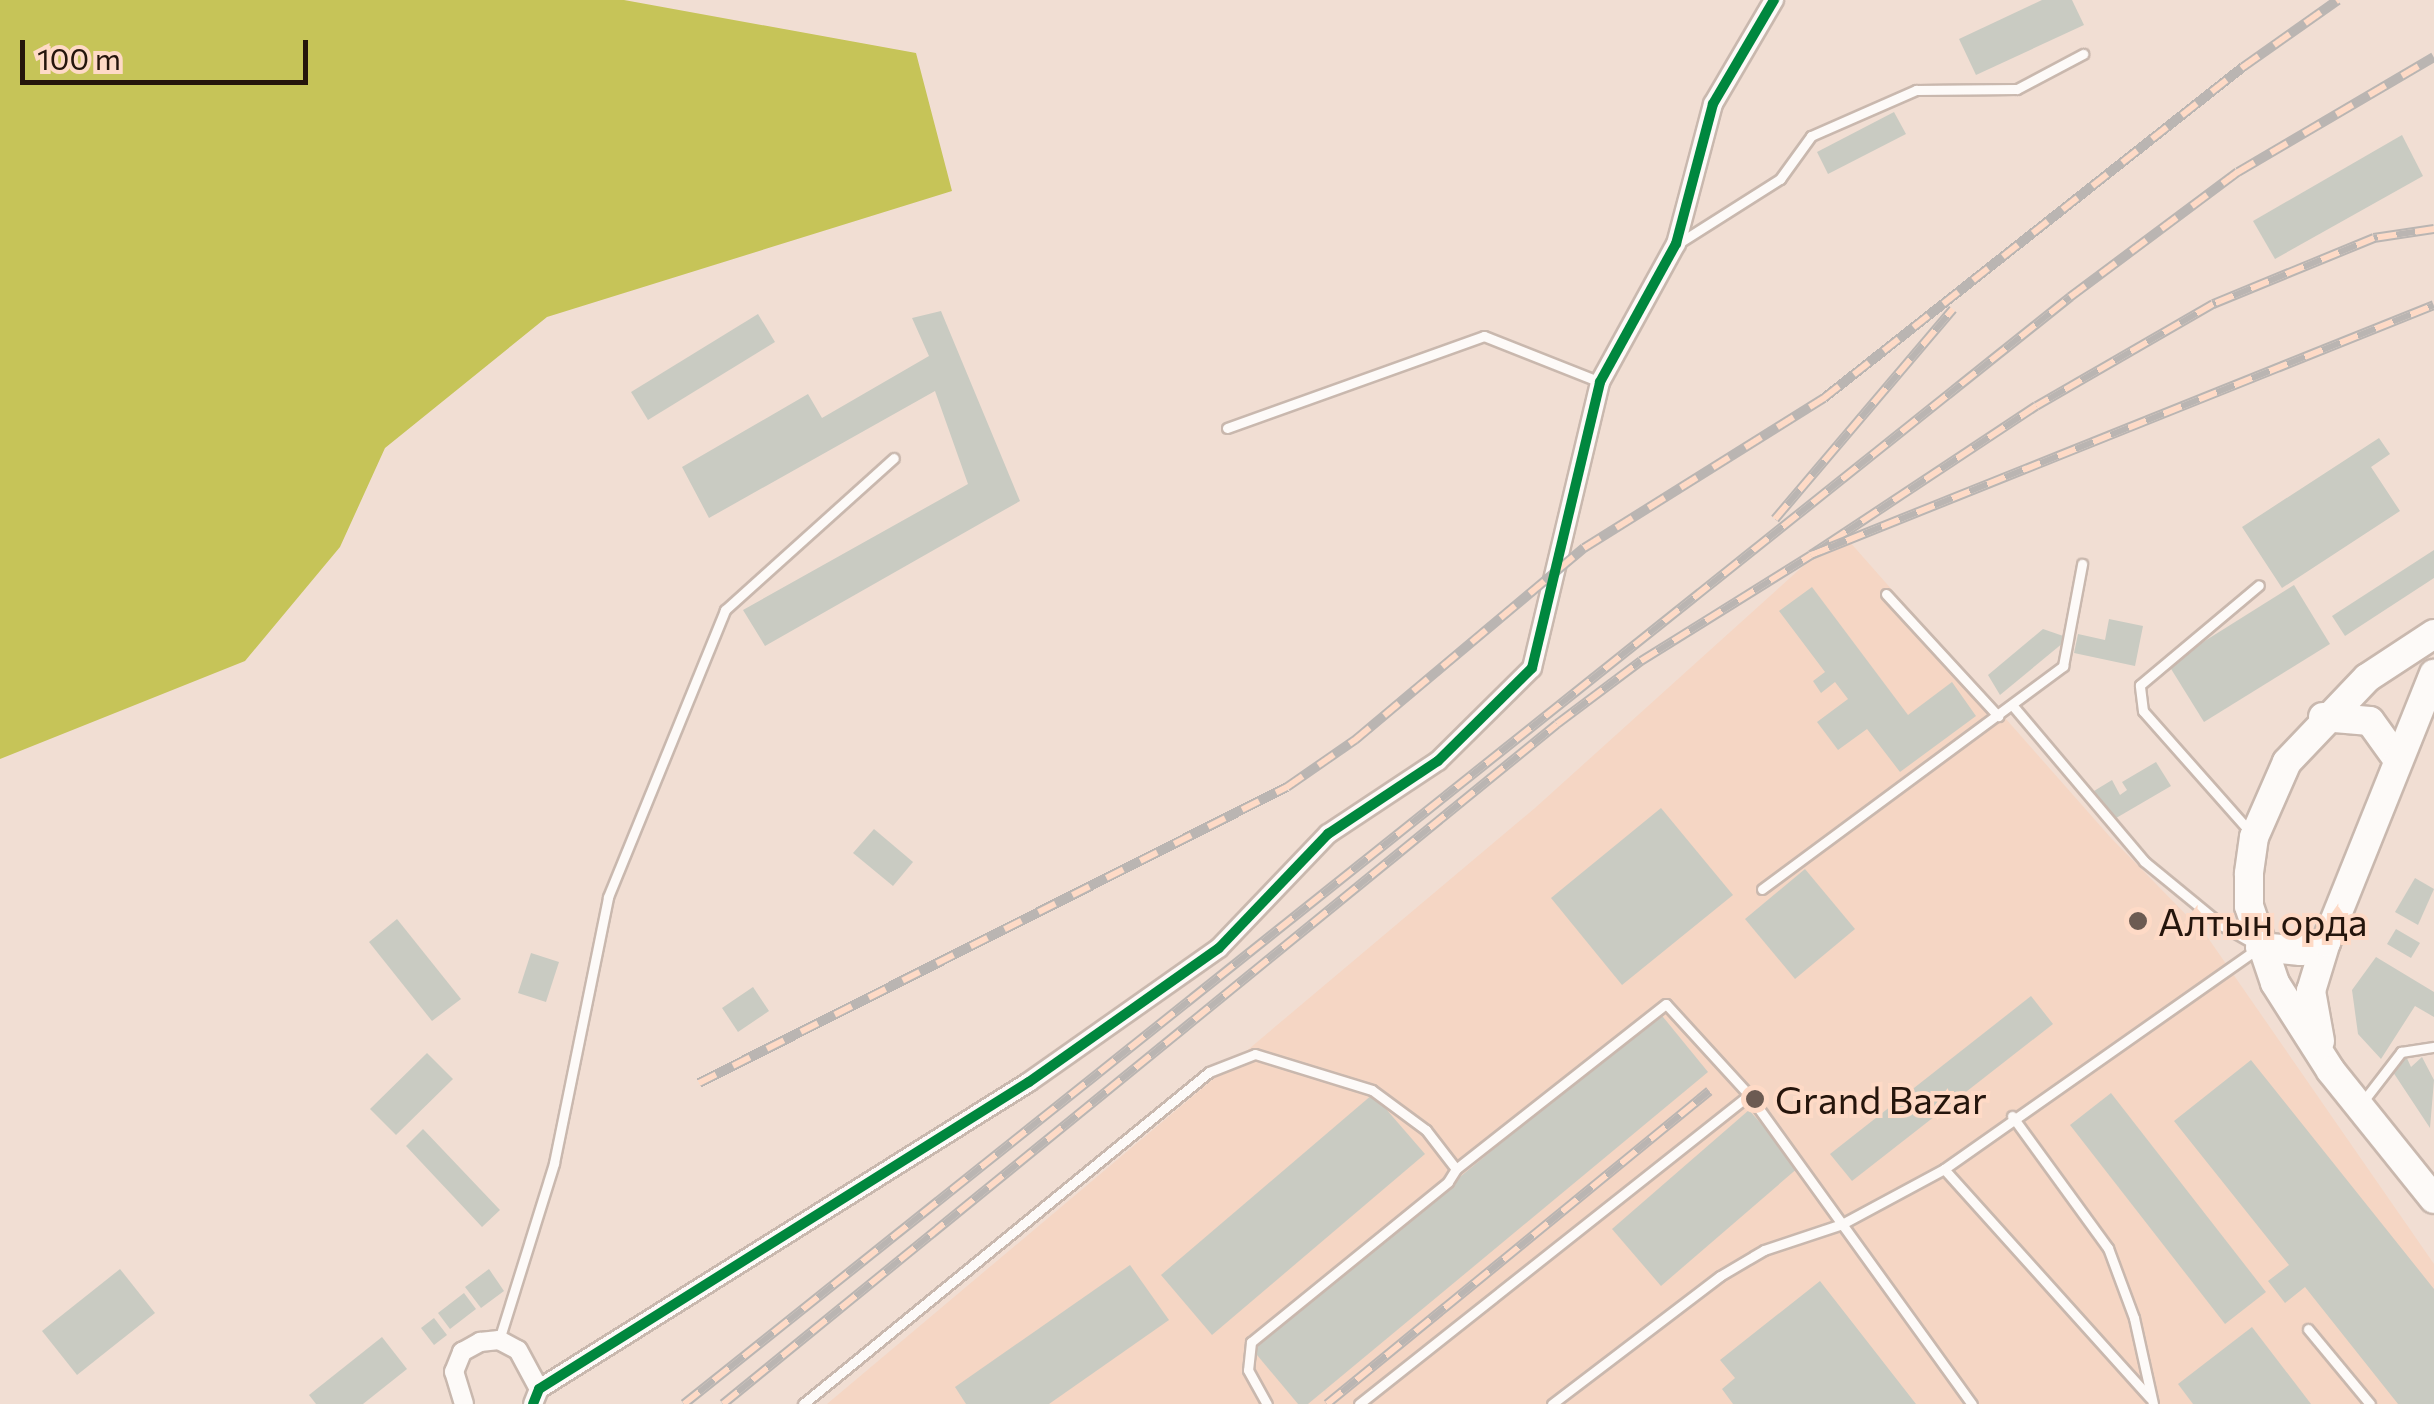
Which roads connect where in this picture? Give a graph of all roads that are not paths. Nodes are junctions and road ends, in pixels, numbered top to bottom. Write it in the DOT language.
graph roads {
  1 [pos="1774,0"];
  2 [pos="2083,54"];
  3 [pos="1676,244"];
  4 [pos="1600,382"];
  5 [pos="1228,428"];
  6 [pos="894,458"];
  7 [pos="2082,564"];
  8 [pos="2259,584"];
  9 [pos="1886,594"];
  10 [pos="2434,634"];
  11 [pos="2434,674"];
  12 [pos="2012,704"];
  13 [pos="1998,716"];
  14 [pos="2323,717"];
  15 [pos="2398,760"];
  16 [pos="2254,836"];
  17 [pos="1762,890"];
  18 [pos="2326,942"];
  19 [pos="2260,947"];
  20 [pos="2434,1047"];
  21 [pos="2332,1070"];
  22 [pos="1749,1095"];
  23 [pos="2360,1106"];
  24 [pos="2012,1116"];
  25 [pos="1456,1169"];
  26 [pos="1944,1169"];
  27 [pos="2434,1199"];
  28 [pos="1842,1224"];
  29 [pos="2308,1329"];
  30 [pos="499,1340"];
  31 [pos="536,1396"];
  32 [pos="2154,1403"];
  33 [pos="464,1404"];
  34 [pos="803,1404"];
  35 [pos="1268,1404"];
  36 [pos="1359,1404"];
  37 [pos="1552,1404"];
  38 [pos="1972,1404"];
  39 [pos="2370,1404"];
  1 -- 3 [label="street"];
  2 -- 3 [label="lane"];
  3 -- 4 [label="street"];
  4 -- 5 [label="lane"];
  4 -- 31 [label="street"];
  6 -- 30 [label="lane"];
  7 -- 12 [label="lane"];
  8 -- 16 [label="lane"];
  9 -- 13 [label="lane"];
  10 -- 14 [label="main road"];
  11 -- 15 [label="main road"];
  12 -- 13 [label="lane"];
  12 -- 19 [label="lane"];
  13 -- 17 [label="lane"];
  14 -- 15 [label="main road"];
  14 -- 16 [label="main road"];
  15 -- 18 [label="main road"];
  16 -- 19 [label="main road"];
  18 -- 19 [label="main road"];
  18 -- 21 [label="main road"];
  19 -- 21 [label="main road"];
  19 -- 24 [label="lane"];
  20 -- 23 [label="lane"];
  21 -- 23 [label="main road"];
  22 -- 25 [label="lane"];
  22 -- 28 [label="lane"];
  22 -- 36 [label="lane"];
  23 -- 27 [label="main road"];
  24 -- 26 [label="lane"];
  24 -- 32 [label="lane"];
  25 -- 34 [label="lane"];
  25 -- 35 [label="lane"];
  26 -- 28 [label="lane"];
  26 -- 32 [label="lane"];
  28 -- 37 [label="lane"];
  28 -- 38 [label="lane"];
  29 -- 39 [label="lane"];
  30 -- 31 [label="street"];
  30 -- 33 [label="street"];
}
